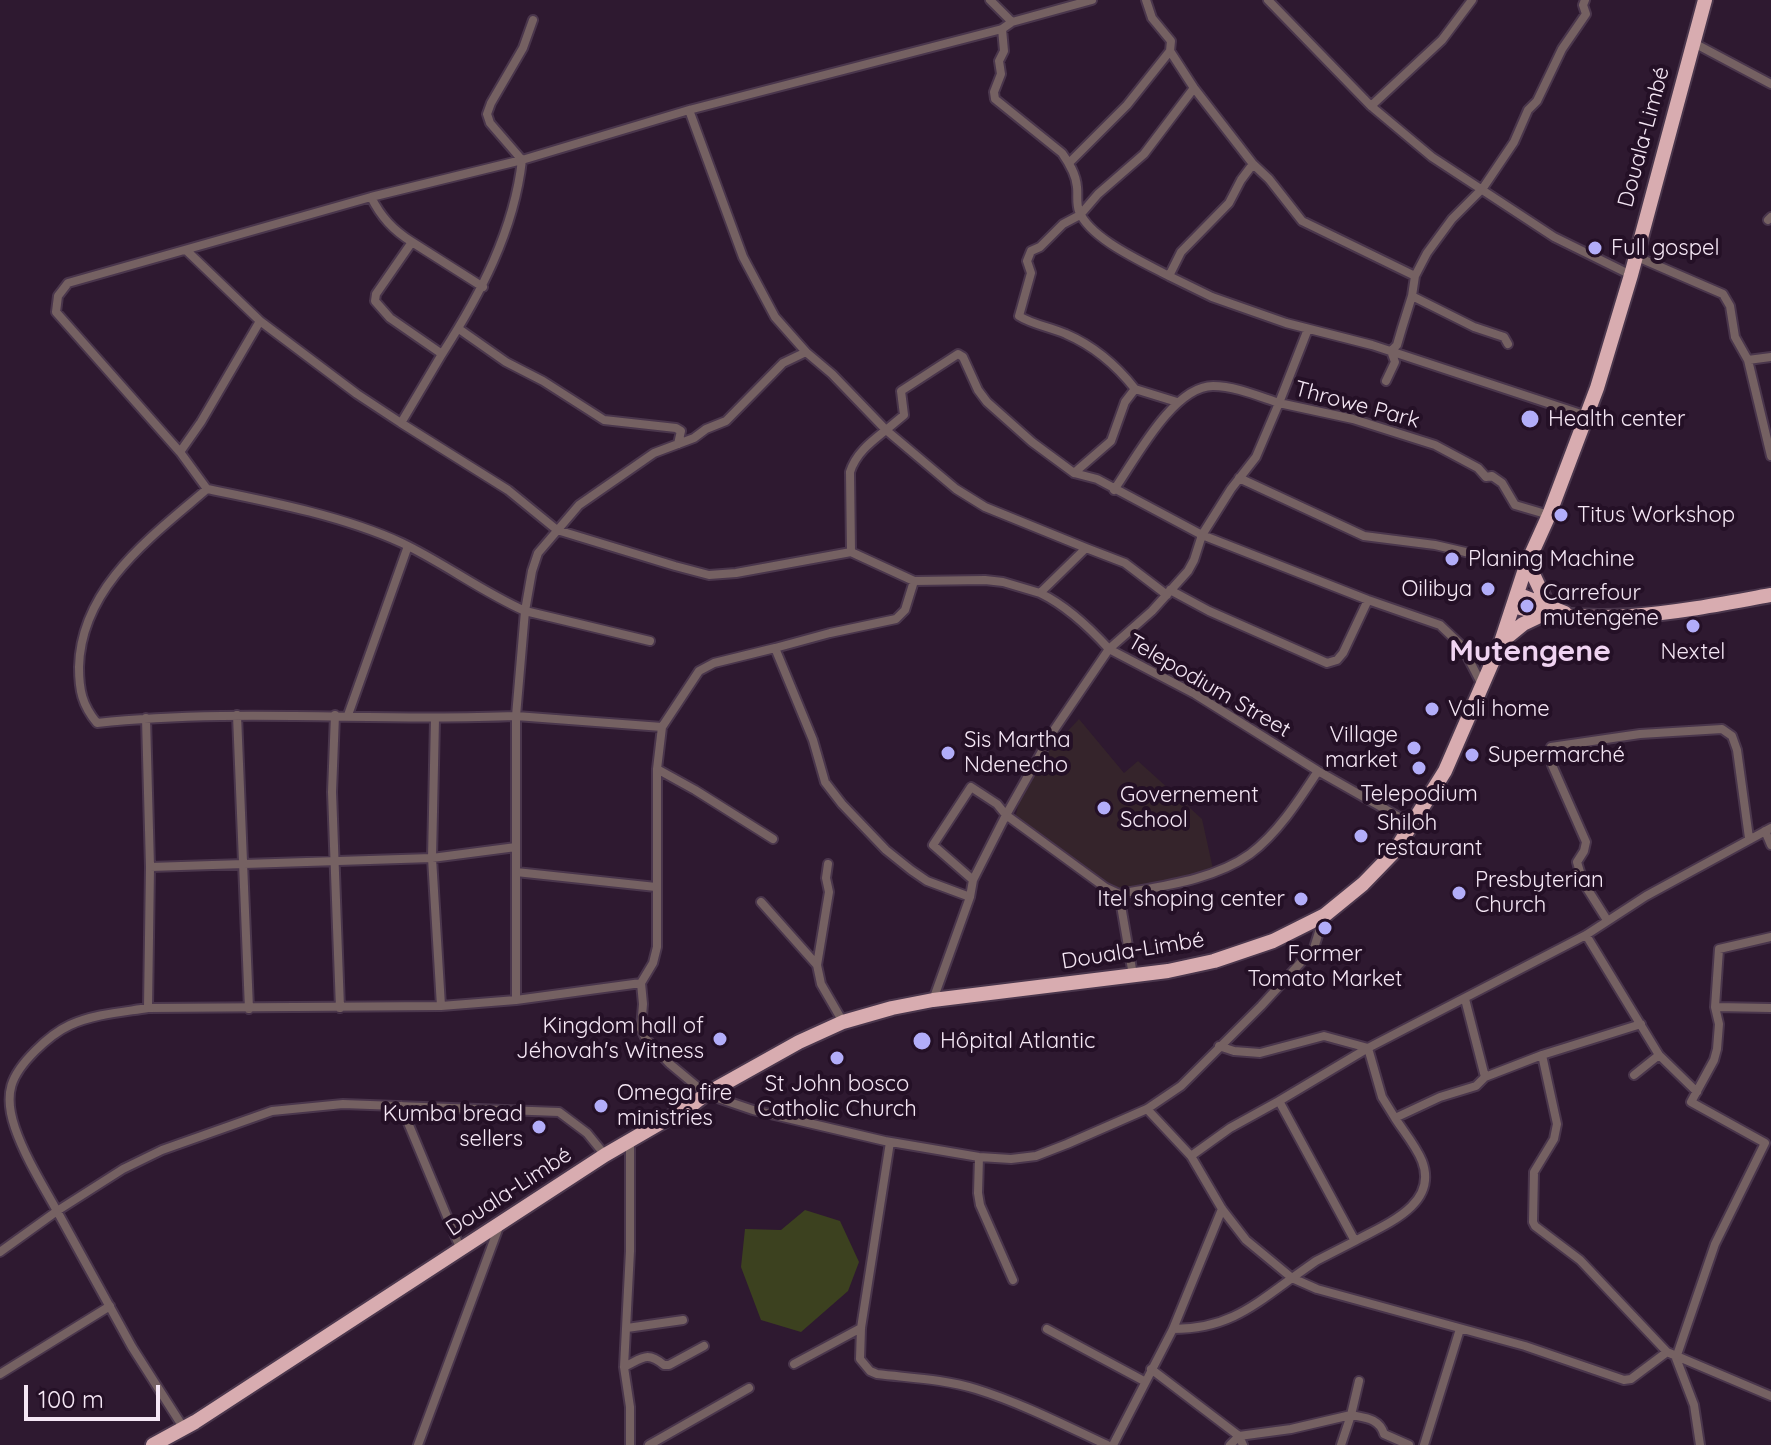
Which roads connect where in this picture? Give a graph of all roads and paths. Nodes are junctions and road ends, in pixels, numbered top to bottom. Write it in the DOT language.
graph roads {
  1 [pos="990,0"];
  2 [pos="1092,0"];
  3 [pos="1146,0"];
  4 [pos="1268,0"];
  5 [pos="1472,0"];
  6 [pos="1585,0"];
  7 [pos="1705,0"];
  8 [pos="533,20"];
  9 [pos="1012,22"];
  10 [pos="1002,29"];
  11 [pos="1692,42"];
  12 [pos="1170,51"];
  13 [pos="1771,84"];
  14 [pos="1194,88"];
  15 [pos="1371,106"];
  16 [pos="689,110"];
  17 [pos="522,160"];
  18 [pos="1069,163"];
  19 [pos="1253,164"];
  20 [pos="1483,188"];
  21 [pos="371,197"];
  22 [pos="1080,215"];
  23 [pos="412,242"];
  24 [pos="186,250"];
  25 [pos="1635,256"];
  26 [pos="1631,275"];
  27 [pos="1169,276"];
  28 [pos="1415,276"];
  29 [pos="483,287"];
  30 [pos="1412,296"];
  31 [pos="260,321"];
  32 [pos="459,329"];
  33 [pos="1308,329"];
  34 [pos="1508,344"];
  35 [pos="1391,351"];
  36 [pos="806,352"];
  37 [pos="442,354"];
  38 [pos="1771,357"];
  39 [pos="1748,360"];
  40 [pos="1386,381"];
  41 [pos="1135,389"];
  42 [pos="1177,402"];
  43 [pos="1279,403"];
  44 [pos="1584,415"];
  45 [pos="401,423"];
  46 [pos="886,430"];
  47 [pos="678,444"];
  48 [pos="180,452"];
  49 [pos="1771,456"];
  50 [pos="1074,473"];
  51 [pos="1239,478"];
  52 [pos="207,489"];
  53 [pos="1114,490"];
  54 [pos="1549,515"];
  55 [pos="557,530"];
  56 [pos="1202,535"];
  57 [pos="408,546"];
  58 [pos="1086,548"];
  59 [pos="851,552"];
  60 [pos="1529,559"];
  61 [pos="914,581"];
  62 [pos="1040,593"];
  63 [pos="1169,593"];
  64 [pos="1771,595"];
  65 [pos="1368,600"];
  66 [pos="1515,600"];
  67 [pos="1546,609"];
  68 [pos="525,611"];
  69 [pos="650,641"];
  70 [pos="1501,642"];
  71 [pos="775,648"];
  72 [pos="1109,649"];
  73 [pos="1481,683"];
  74 [pos="237,715"];
  75 [pos="335,715"];
  76 [pos="348,715"];
  77 [pos="516,716"];
  78 [pos="146,718"];
  79 [pos="435,719"];
  80 [pos="662,727"];
  81 [pos="657,769"];
  82 [pos="1318,771"];
  83 [pos="1006,815"];
  84 [pos="1414,825"];
  85 [pos="1768,829"];
  86 [pos="1749,838"];
  87 [pos="773,839"];
  88 [pos="1771,845"];
  89 [pos="516,847"];
  90 [pos="432,858"];
  91 [pos="334,862"];
  92 [pos="244,864"];
  93 [pos="828,864"];
  94 [pos="150,867"];
  95 [pos="516,872"];
  96 [pos="973,880"];
  97 [pos="656,887"];
  98 [pos="1119,894"];
  99 [pos="970,897"];
  100 [pos="761,902"];
  101 [pos="1325,915"];
  102 [pos="1607,920"];
  103 [pos="1586,935"];
  104 [pos="1771,937"];
  105 [pos="817,965"];
  106 [pos="1133,975"];
  107 [pos="641,983"];
  108 [pos="1465,999"];
  109 [pos="516,1000"];
  110 [pos="933,1000"];
  111 [pos="441,1006"];
  112 [pos="1715,1007"];
  113 [pos="148,1008"];
  114 [pos="340,1008"];
  115 [pos="1771,1008"];
  116 [pos="249,1009"];
  117 [pos="843,1022"];
  118 [pos="1641,1024"];
  119 [pos="1219,1046"];
  120 [pos="1368,1048"];
  121 [pos="1542,1055"];
  122 [pos="1659,1055"];
  123 [pos="1634,1075"];
  124 [pos="1485,1077"];
  125 [pos="1697,1092"];
  126 [pos="706,1094"];
  127 [pos="1279,1101"];
  128 [pos="401,1106"];
  129 [pos="1147,1109"];
  130 [pos="1395,1118"];
  131 [pos="890,1142"];
  132 [pos="630,1143"];
  133 [pos="1768,1144"];
  134 [pos="605,1155"];
  135 [pos="1191,1156"];
  136 [pos="979,1157"];
  137 [pos="1222,1209"];
  138 [pos="57,1211"];
  139 [pos="501,1223"];
  140 [pos="1355,1241"];
  141 [pos="461,1250"];
  142 [pos="0,1252"];
  143 [pos="1292,1278"];
  144 [pos="1013,1280"];
  145 [pos="110,1306"];
  146 [pos="683,1320"];
  147 [pos="627,1328"];
  148 [pos="861,1328"];
  149 [pos="1047,1329"];
  150 [pos="1173,1329"];
  151 [pos="1460,1329"];
  152 [pos="704,1346"];
  153 [pos="1667,1352"];
  154 [pos="1676,1358"];
  155 [pos="794,1364"];
  156 [pos="624,1367"];
  157 [pos="1151,1369"];
  158 [pos="0,1374"];
  159 [pos="1144,1381"];
  160 [pos="1359,1381"];
  161 [pos="749,1388"];
  162 [pos="1771,1396"];
  163 [pos="1351,1415"];
  164 [pos="183,1427"];
  165 [pos="1241,1441"];
  166 [pos="153,1445"];
  167 [pos="418,1445"];
  168 [pos="630,1445"];
  169 [pos="649,1445"];
  170 [pos="1110,1445"];
  171 [pos="1230,1445"];
  172 [pos="1341,1445"];
  173 [pos="1409,1445"];
  174 [pos="1424,1445"];
  175 [pos="1700,1445"];
  1 -- 9 [label="street"];
  2 -- 9 [label="street"];
  3 -- 12 [label="street"];
  4 -- 15 [label="street"];
  5 -- 15 [label="street"];
  6 -- 20 [label="street"];
  7 -- 11 [label="highway, Douala-Limbé"];
  8 -- 17 [label="street"];
  9 -- 10 [label="street"];
  10 -- 16 [label="street"];
  10 -- 18 [label="street"];
  11 -- 13 [label="street"];
  11 -- 25 [label="highway, Douala-Limbé"];
  12 -- 14 [label="street"];
  12 -- 18 [label="street"];
  14 -- 19 [label="street"];
  14 -- 22 [label="street"];
  15 -- 20 [label="street"];
  16 -- 17 [label="street"];
  16 -- 36 [label="street"];
  17 -- 21 [label="street"];
  17 -- 29 [label="street"];
  18 -- 22 [label="street"];
  19 -- 27 [label="street"];
  19 -- 28 [label="street"];
  20 -- 26 [label="street"];
  20 -- 28 [label="street"];
  21 -- 23 [label="street"];
  21 -- 24 [label="street"];
  22 -- 27 [label="street"];
  22 -- 41 [label="street"];
  23 -- 29 [label="street"];
  23 -- 37 [label="street"];
  24 -- 31 [label="street"];
  24 -- 48 [label="street"];
  25 -- 26 [label="highway, Douala-Limbé"];
  25 -- 39 [label="street"];
  26 -- 44 [label="highway, Douala-Limbé"];
  27 -- 33 [label="street"];
  28 -- 30 [label="street"];
  29 -- 32 [label="street"];
  30 -- 34 [label="street"];
  30 -- 35 [label="street"];
  31 -- 45 [label="street"];
  31 -- 48 [label="street"];
  32 -- 37 [label="street"];
  32 -- 47 [label="street"];
  33 -- 35 [label="street"];
  33 -- 43 [label="street"];
  35 -- 40 [label="street"];
  35 -- 44 [label="street"];
  36 -- 46 [label="street"];
  36 -- 47 [label="street"];
  37 -- 45 [label="street"];
  38 -- 39 [label="street"];
  39 -- 49 [label="street"];
  41 -- 42 [label="street"];
  41 -- 50 [label="street"];
  42 -- 43 [label="street"];
  42 -- 53 [label="street"];
  43 -- 51 [label="street, Throwe Park"];
  43 -- 54 [label="street, Throwe Park"];
  44 -- 54 [label="highway, Douala-Limbé"];
  45 -- 55 [label="street"];
  46 -- 50 [label="street"];
  46 -- 58 [label="street"];
  46 -- 59 [label="street"];
  47 -- 55 [label="street"];
  48 -- 52 [label="street"];
  50 -- 53 [label="street"];
  51 -- 56 [label="street, Throwe Park"];
  51 -- 60 [label="street"];
  52 -- 57 [label="street"];
  52 -- 78 [label="street"];
  53 -- 56 [label="street"];
  54 -- 60 [label="highway, Douala-Limbé"];
  55 -- 59 [label="street"];
  55 -- 68 [label="street"];
  56 -- 63 [label="street, Telepodium Street"];
  56 -- 65 [label="street"];
  57 -- 68 [label="street"];
  57 -- 76 [label="street"];
  58 -- 62 [label="street"];
  58 -- 63 [label="street"];
  59 -- 61 [label="street"];
  60 -- 66 [label="highway, Douala-Limbé"];
  60 -- 67 [label="highway"];
  61 -- 62 [label="street"];
  61 -- 71 [label="street"];
  62 -- 72 [label="street"];
  63 -- 65 [label="street"];
  63 -- 72 [label="street, Telepodium Street"];
  64 -- 67 [label="highway"];
  65 -- 73 [label="street"];
  66 -- 67 [label="highway"];
  66 -- 70 [label="highway, Douala-Limbé"];
  67 -- 70 [label="highway"];
  68 -- 69 [label="street"];
  68 -- 77 [label="street"];
  70 -- 73 [label="highway, Douala-Limbé"];
  71 -- 80 [label="street"];
  71 -- 99 [label="street"];
  72 -- 82 [label="street, Telepodium Street"];
  72 -- 83 [label="street"];
  73 -- 84 [label="highway, Douala-Limbé"];
  74 -- 75 [label="street"];
  74 -- 78 [label="street"];
  74 -- 92 [label="street"];
  75 -- 76 [label="street"];
  75 -- 91 [label="street"];
  76 -- 79 [label="street"];
  77 -- 79 [label="street"];
  77 -- 80 [label="street"];
  77 -- 89 [label="street"];
  78 -- 94 [label="street"];
  79 -- 90 [label="street"];
  80 -- 81 [label="street"];
  81 -- 87 [label="street"];
  81 -- 97 [label="street"];
  82 -- 84 [label="street, Telepodium Street"];
  82 -- 98 [label="street"];
  83 -- 96 [label="street"];
  83 -- 96 [label="street"];
  83 -- 98 [label="street"];
  84 -- 101 [label="highway, Douala-Limbé"];
  85 -- 86 [label="street"];
  85 -- 88 [label="street"];
  86 -- 102 [label="street"];
  86 -- 102 [label="street"];
  89 -- 90 [label="street"];
  89 -- 95 [label="street"];
  90 -- 91 [label="street"];
  90 -- 111 [label="street"];
  91 -- 92 [label="street"];
  91 -- 114 [label="street"];
  92 -- 94 [label="street"];
  92 -- 116 [label="street"];
  93 -- 105 [label="street"];
  94 -- 113 [label="street"];
  95 -- 97 [label="street"];
  95 -- 109 [label="street"];
  96 -- 99 [label="street"];
  97 -- 107 [label="street"];
  98 -- 106 [label="street"];
  99 -- 110 [label="street"];
  100 -- 105 [label="street"];
  101 -- 106 [label="highway, Douala-Limbé"];
  101 -- 119 [label="street"];
  102 -- 103 [label="street"];
  103 -- 108 [label="street"];
  103 -- 118 [label="street"];
  104 -- 112 [label="street"];
  105 -- 117 [label="street"];
  106 -- 110 [label="highway, Douala-Limbé"];
  107 -- 109 [label="street"];
  107 -- 126 [label="street"];
  108 -- 120 [label="street"];
  108 -- 124 [label="street"];
  109 -- 111 [label="street"];
  110 -- 117 [label="highway, Douala-Limbé"];
  111 -- 114 [label="street"];
  112 -- 115 [label="street"];
  112 -- 125 [label="street"];
  113 -- 116 [label="street"];
  113 -- 138 [label="street"];
  114 -- 116 [label="street"];
  117 -- 126 [label="highway, Douala-Limbé"];
  118 -- 121 [label="street"];
  118 -- 122 [label="street"];
  119 -- 120 [label="street"];
  119 -- 129 [label="street"];
  120 -- 127 [label="street"];
  120 -- 130 [label="street"];
  121 -- 124 [label="street"];
  121 -- 153 [label="street"];
  122 -- 123 [label="street"];
  122 -- 125 [label="street"];
  124 -- 130 [label="street"];
  125 -- 133 [label="street"];
  126 -- 131 [label="street"];
  126 -- 132 [label="highway, Douala-Limbé"];
  127 -- 135 [label="street"];
  127 -- 140 [label="street"];
  128 -- 134 [label="street"];
  128 -- 138 [label="street"];
  128 -- 141 [label="street"];
  129 -- 135 [label="street"];
  129 -- 136 [label="street"];
  130 -- 140 [label="street"];
  131 -- 136 [label="street"];
  131 -- 148 [label="street"];
  132 -- 134 [label="highway, Douala-Limbé"];
  132 -- 147 [label="street"];
  133 -- 154 [label="street"];
  134 -- 139 [label="highway, Douala-Limbé"];
  135 -- 137 [label="street"];
  136 -- 144 [label="street"];
  137 -- 143 [label="street"];
  137 -- 150 [label="street"];
  138 -- 142 [label="street"];
  138 -- 145 [label="street"];
  139 -- 141 [label="highway, Douala-Limbé"];
  139 -- 167 [label="street"];
  140 -- 143 [label="street"];
  141 -- 164 [label="highway, Douala-Limbé"];
  143 -- 150 [label="street"];
  143 -- 151 [label="street"];
  145 -- 158 [label="street"];
  145 -- 164 [label="street"];
  146 -- 147 [label="street"];
  147 -- 156 [label="street"];
  148 -- 155 [label="street"];
  148 -- 170 [label="street"];
  149 -- 159 [label="street"];
  150 -- 157 [label="street"];
  151 -- 153 [label="street"];
  151 -- 174 [label="street"];
  152 -- 156 [label="street"];
  153 -- 154 [label="street"];
  154 -- 162 [label="street"];
  154 -- 175 [label="street"];
  156 -- 168 [label="street"];
  157 -- 159 [label="street"];
  157 -- 165 [label="street"];
  159 -- 170 [label="street"];
  160 -- 163 [label="street"];
  161 -- 169 [label="street"];
  163 -- 165 [label="street"];
  163 -- 172 [label="street"];
  163 -- 173 [label="street"];
  164 -- 166 [label="highway, Douala-Limbé"];
  165 -- 171 [label="street"];
}
